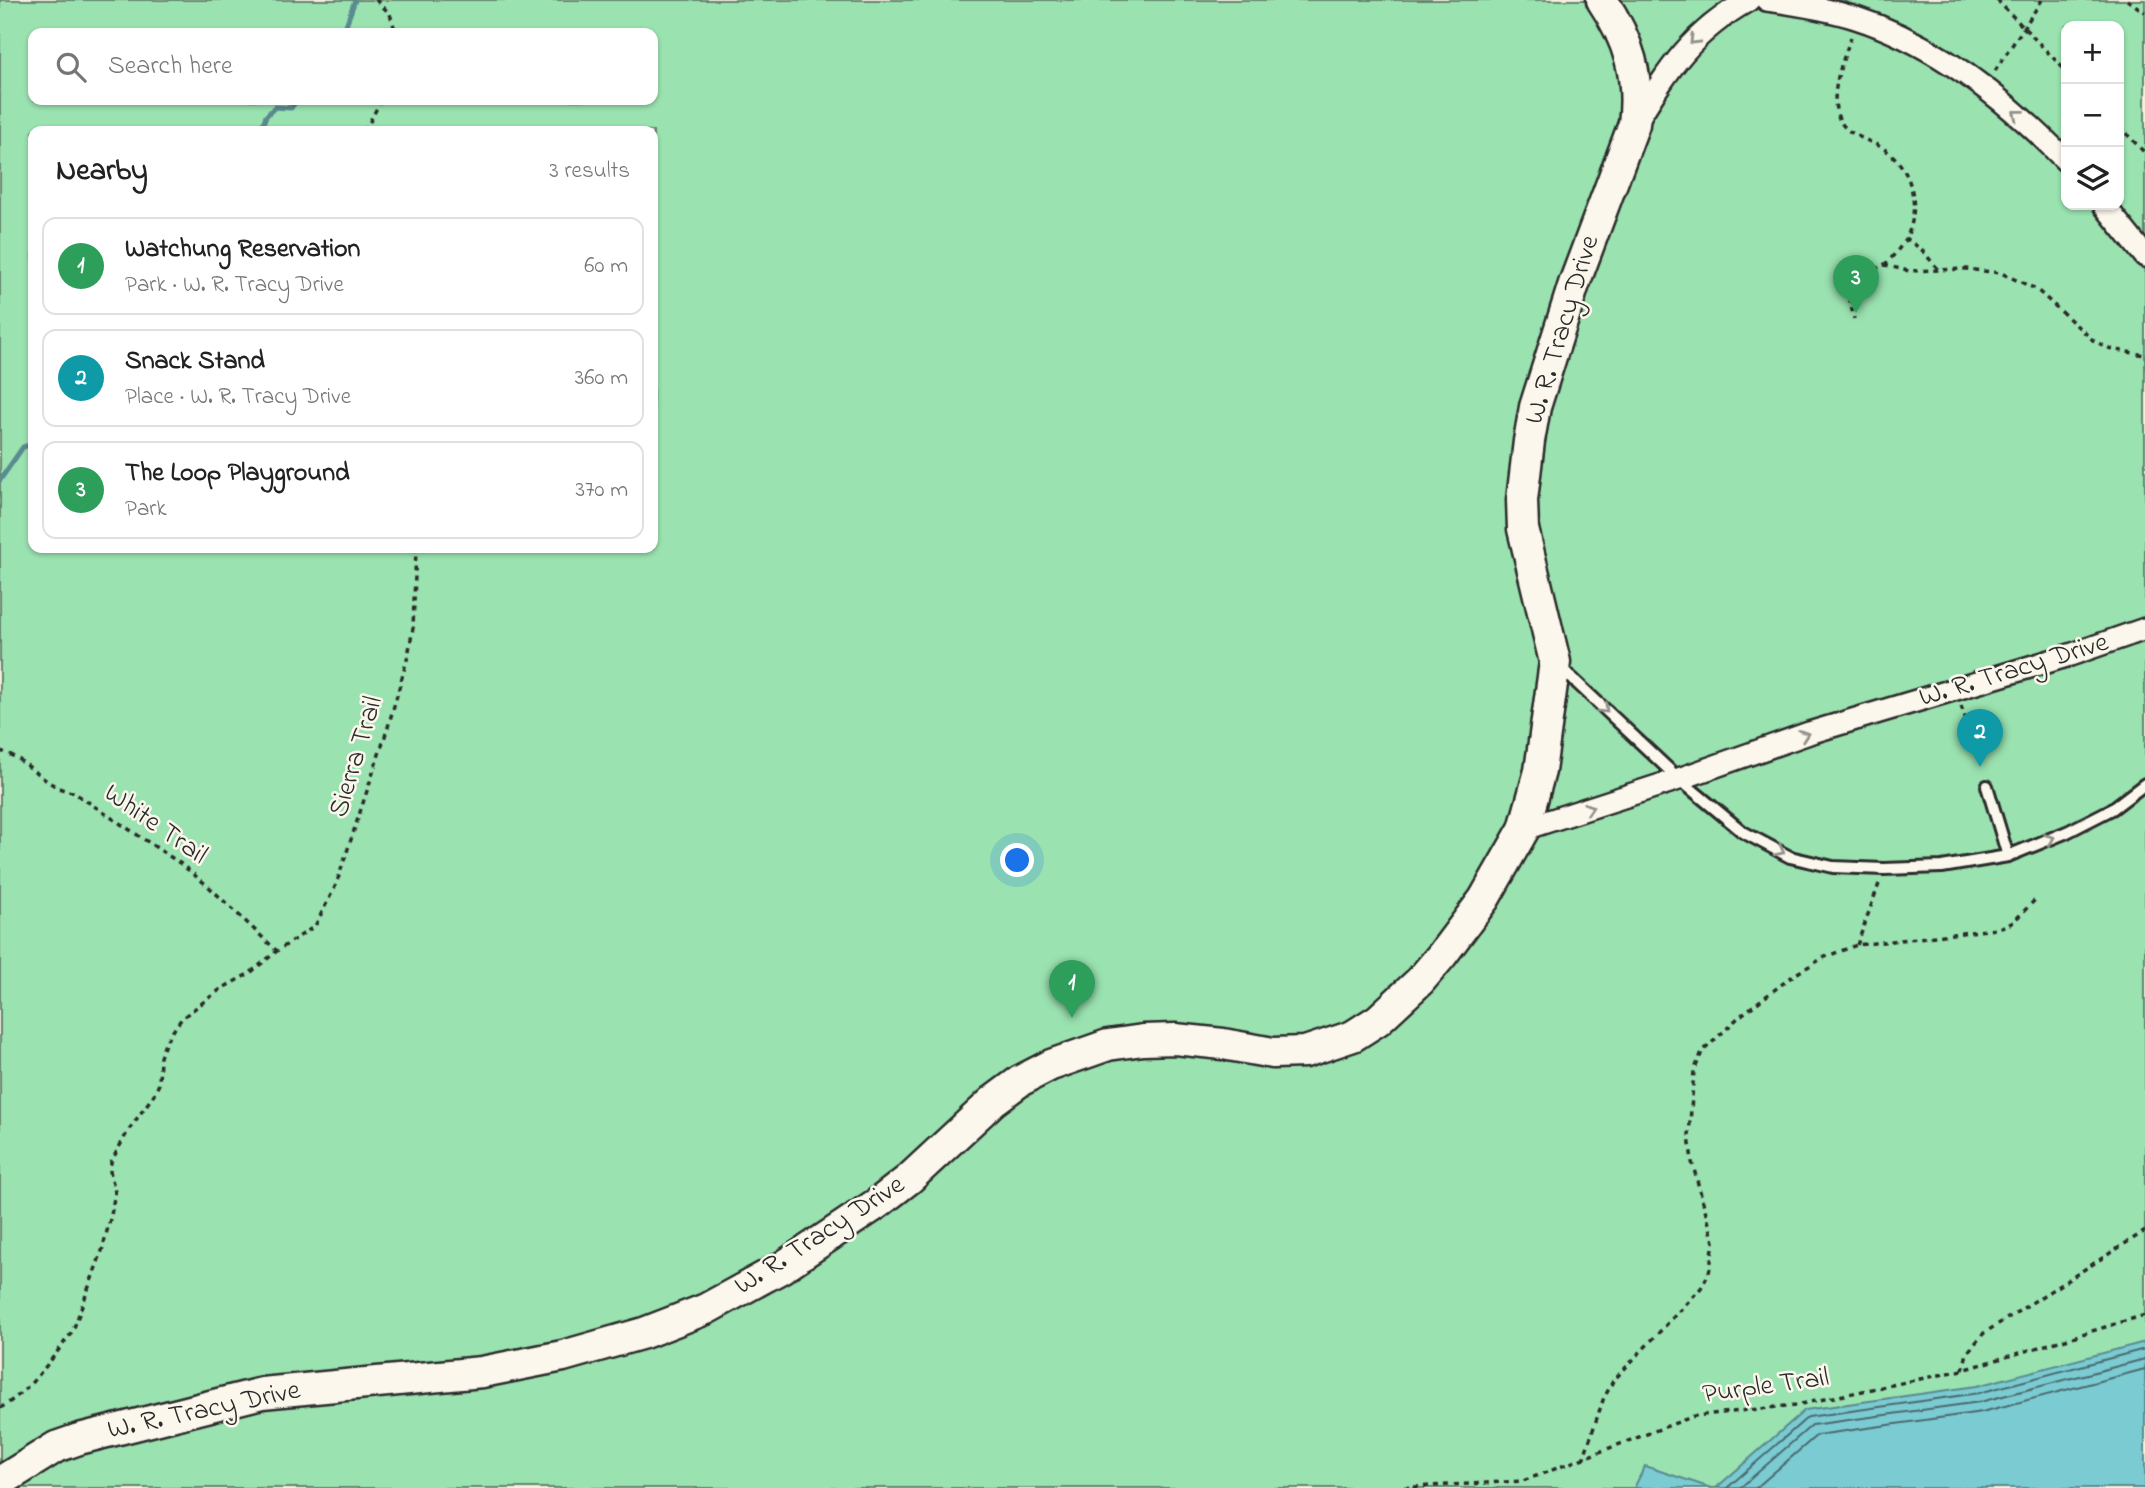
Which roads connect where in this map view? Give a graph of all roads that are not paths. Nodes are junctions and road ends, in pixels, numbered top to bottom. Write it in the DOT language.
graph roads {
  1 [pos="1602,0"];
  2 [pos="1749,0"];
  3 [pos="1767,0"];
  4 [pos="1634,124"];
  5 [pos="2061,156"];
  6 [pos="2108,210"];
  7 [pos="2145,256"];
  8 [pos="2145,629"];
  9 [pos="1555,662"];
  10 [pos="1679,779"];
  11 [pos="2145,784"];
  12 [pos="1987,786"];
  13 [pos="1524,830"];
  14 [pos="2008,856"];
  15 [pos="0,1482"];
  1 -- 4 [label="street, W. R. Tracy Drive"];
  2 -- 4 [label="street, W. R. Tracy Drive, one-way"];
  5 -- 3 [label="street, one-way"];
  4 -- 9 [label="street, W. R. Tracy Drive"];
  6 -- 7 [label="street"];
  10 -- 8 [label="street, W. R. Tracy Drive, one-way"];
  9 -- 10 [label="lane, one-way"];
  9 -- 13 [label="street, W. R. Tracy Drive"];
  13 -- 10 [label="street, W. R. Tracy Drive, one-way"];
  10 -- 14 [label="lane, one-way"];
  14 -- 11 [label="lane, one-way"];
  12 -- 14 [label="lane"];
  13 -- 15 [label="street, W. R. Tracy Drive"];
}
